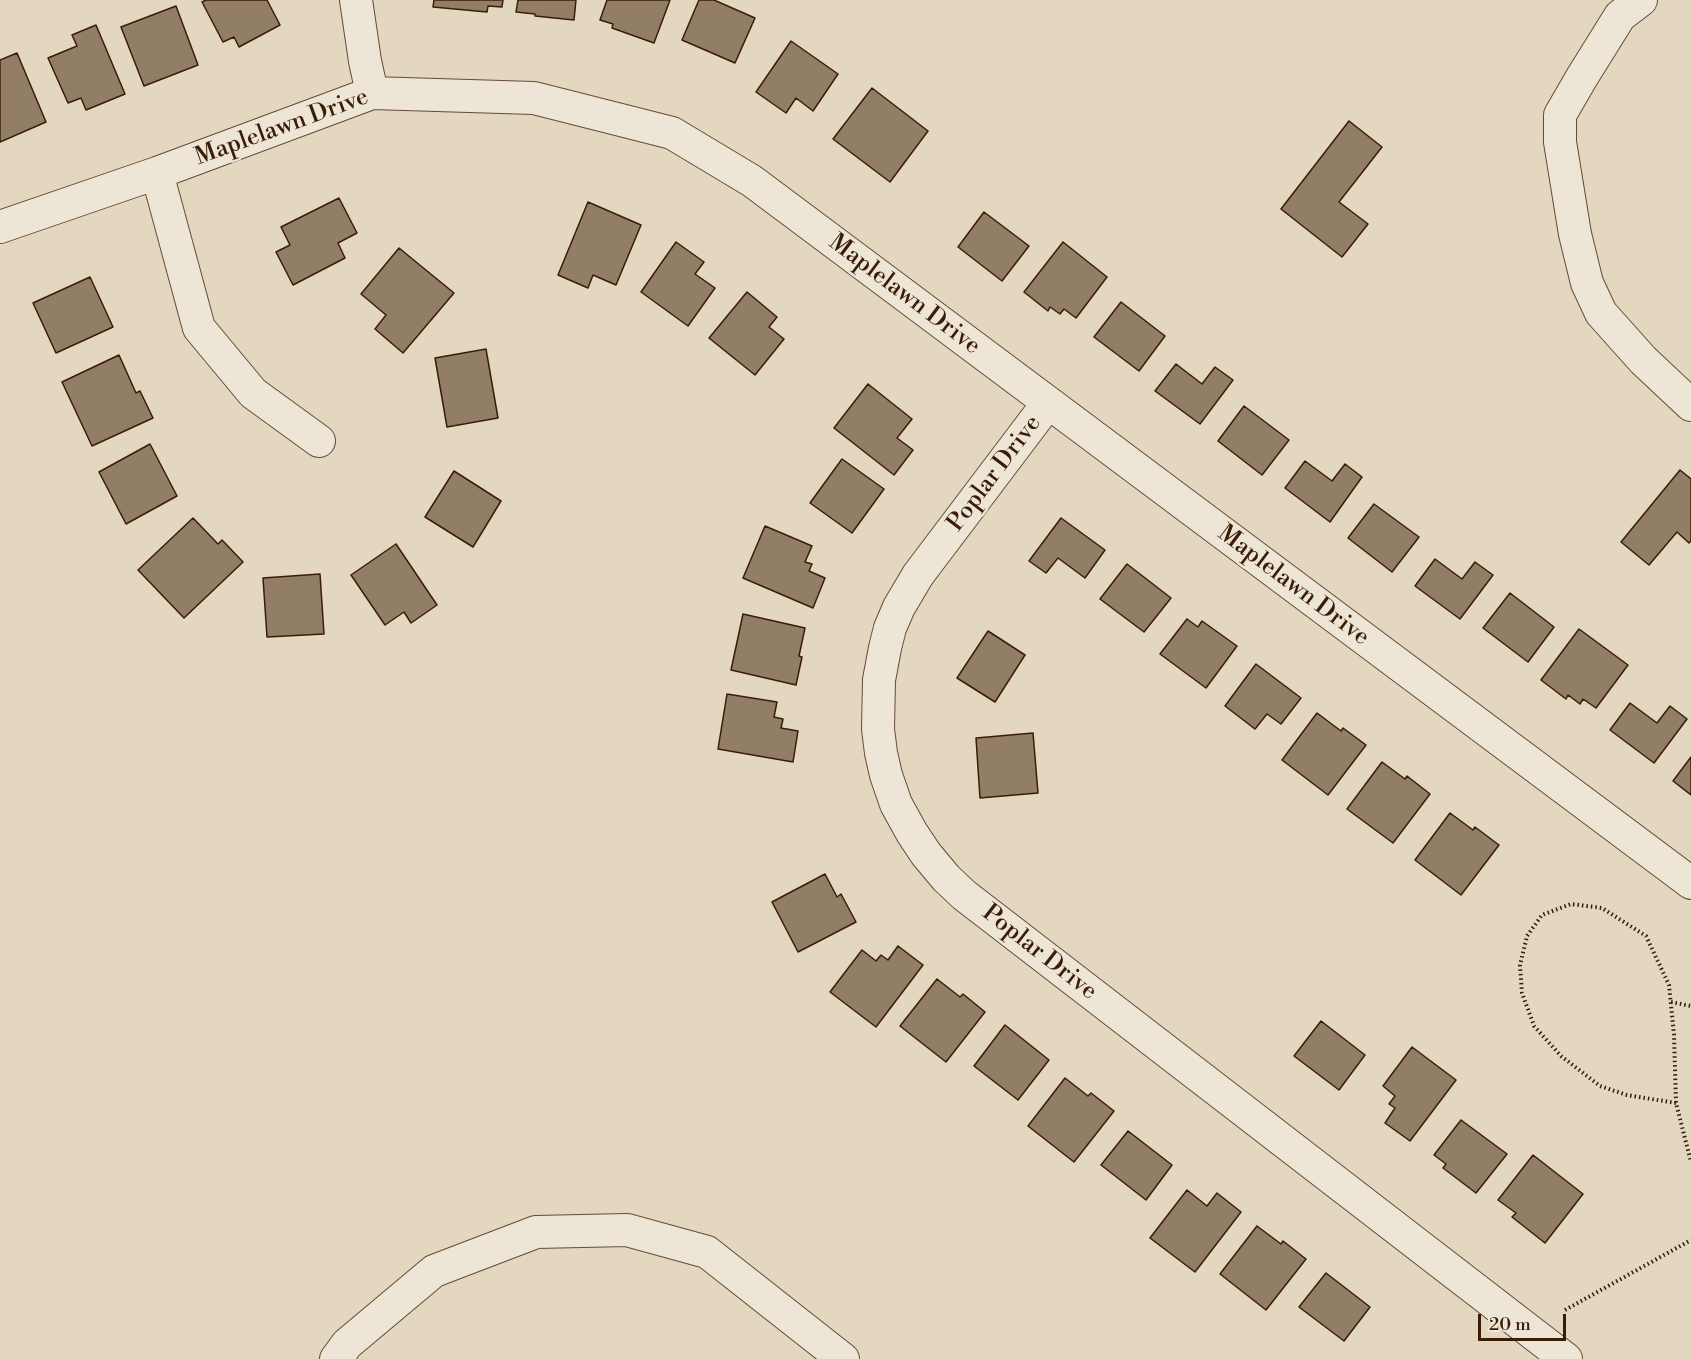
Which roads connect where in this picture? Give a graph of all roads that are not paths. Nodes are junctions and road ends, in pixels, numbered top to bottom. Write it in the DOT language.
graph roads {
  1 [pos="356,0"];
  2 [pos="1641,0"];
  3 [pos="372,93"];
  4 [pos="157,173"];
  5 [pos="0,227"];
  6 [pos="1048,403"];
  7 [pos="1691,405"];
  8 [pos="319,441"];
  9 [pos="1691,883"];
  10 [pos="336,1359"];
  11 [pos="843,1359"];
  12 [pos="1566,1359"];
  1 -- 3 [label="street"];
  2 -- 7 [label="street"];
  3 -- 4 [label="street, Maplelawn Drive"];
  3 -- 6 [label="street, Maplelawn Drive"];
  4 -- 5 [label="street, Maplelawn Drive"];
  4 -- 8 [label="street"];
  6 -- 9 [label="street, Maplelawn Drive"];
  6 -- 12 [label="street, Poplar Drive"];
  10 -- 11 [label="street"];
}
